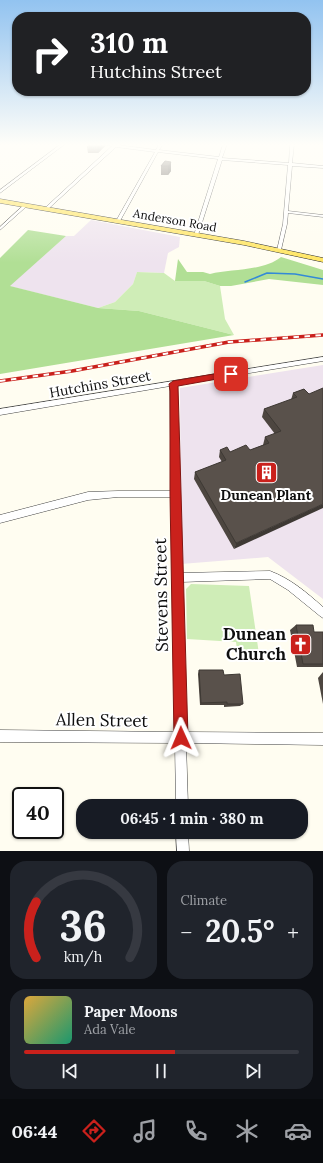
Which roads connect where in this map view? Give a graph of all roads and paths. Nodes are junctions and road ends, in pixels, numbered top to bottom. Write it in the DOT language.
graph roads {
  1 [pos="11,184"];
  2 [pos="74,184"];
  3 [pos="139,184"];
  4 [pos="212,184"];
  5 [pos="288,184"];
  6 [pos="0,192"];
  7 [pos="0,201"];
  8 [pos="26,205"];
  9 [pos="46,209"];
  10 [pos="286,212"];
  11 [pos="323,216"];
  12 [pos="118,221"];
  13 [pos="0,229"];
  14 [pos="196,234"];
  15 [pos="279,250"];
  16 [pos="323,260"];
  17 [pos="323,358"];
  18 [pos="173,384"];
  19 [pos="0,412"];
  20 [pos="175,494"];
  21 [pos="0,519"];
  22 [pos="178,578"];
  23 [pos="323,613"];
  24 [pos="0,736"];
  25 [pos="181,738"];
  26 [pos="323,739"];
  27 [pos="182,799"];
  28 [pos="182,839"];
  29 [pos="183,851"];
  1 -- 6 [label="street"];
  2 -- 9 [label="street"];
  3 -- 12 [label="street"];
  4 -- 14 [label="street"];
  5 -- 10 [label="street"];
  7 -- 8 [label="main road, Anderson Road"];
  8 -- 9 [label="main road, Anderson Road"];
  8 -- 13 [label="street"];
  9 -- 12 [label="main road, Anderson Road"];
  10 -- 11 [label="street"];
  10 -- 15 [label="street"];
  12 -- 14 [label="main road, Anderson Road"];
  14 -- 15 [label="main road, Anderson Road"];
  15 -- 16 [label="main road, Anderson Road"];
  17 -- 18 [label="street, Hutchins Street"];
  18 -- 19 [label="street, Hutchins Street"];
  18 -- 20 [label="street, Stevens Street"];
  20 -- 21 [label="street"];
  20 -- 22 [label="street, Stevens Street"];
  22 -- 23 [label="street"];
  22 -- 25 [label="street, Stevens Street"];
  24 -- 25 [label="street, Allen Street"];
  25 -- 26 [label="street, Allen Street"];
  25 -- 27 [label="street, Stevens Street"];
  28 -- 29 [label="street"];
}
